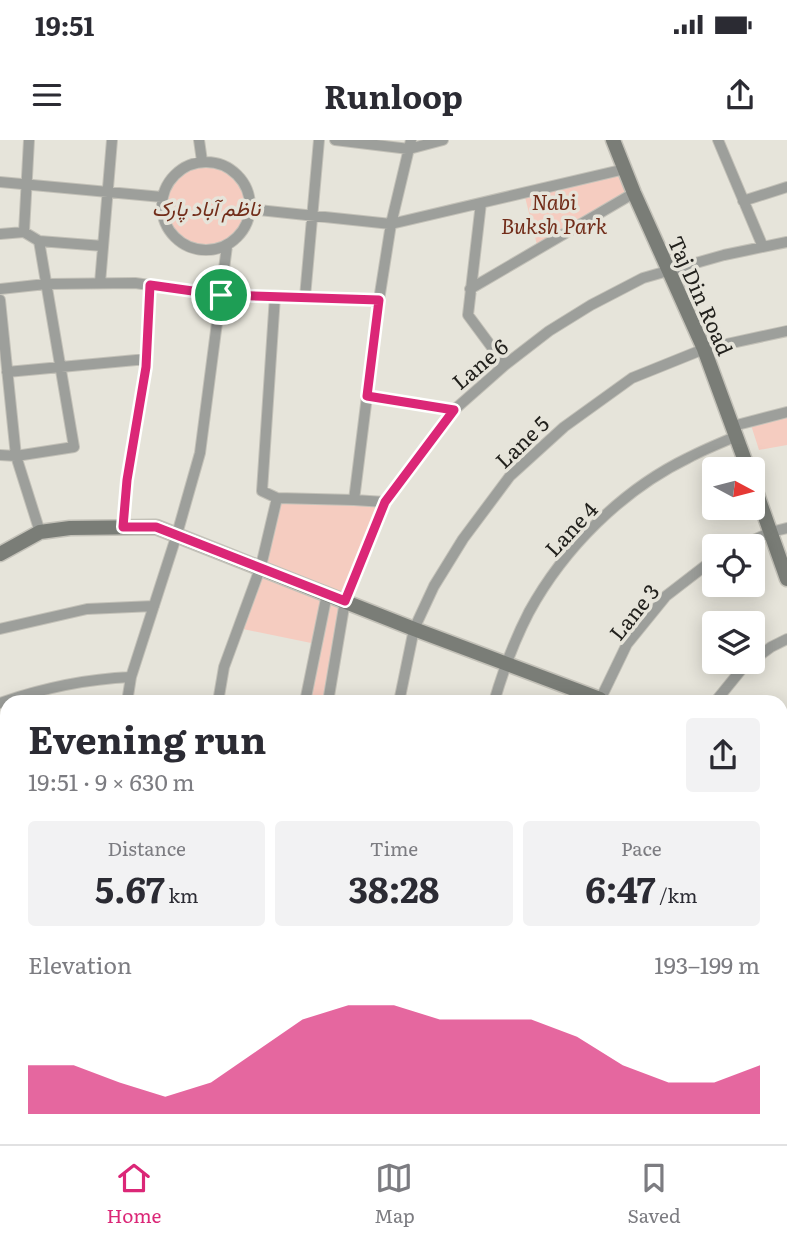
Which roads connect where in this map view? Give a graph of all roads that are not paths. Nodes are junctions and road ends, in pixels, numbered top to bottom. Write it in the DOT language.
graph roads {
  1 [pos="29,140"];
  2 [pos="112,140"];
  3 [pos="200,140"];
  4 [pos="319,140"];
  5 [pos="335,140"];
  6 [pos="443,140"];
  7 [pos="613,140"];
  8 [pos="718,140"];
  9 [pos="410,145"];
  10 [pos="202,161"];
  11 [pos="625,169"];
  12 [pos="0,182"];
  13 [pos="25,184"];
  14 [pos="787,187"];
  15 [pos="107,193"];
  16 [pos="634,193"];
  17 [pos="162,197"];
  18 [pos="743,201"];
  19 [pos="481,203"];
  20 [pos="250,209"];
  21 [pos="313,215"];
  22 [pos="391,224"];
  23 [pos="23,232"];
  24 [pos="0,234"];
  25 [pos="39,241"];
  26 [pos="787,242"];
  27 [pos="103,246"];
  28 [pos="227,246"];
  29 [pos="763,247"];
  30 [pos="668,269"];
  31 [pos="100,283"];
  32 [pos="46,284"];
  33 [pos="150,285"];
  34 [pos="0,289"];
  35 [pos="470,289"];
  36 [pos="221,295"];
  37 [pos="275,296"];
  38 [pos="305,297"];
  39 [pos="0,300"];
  40 [pos="379,300"];
  41 [pos="787,331"];
  42 [pos="704,349"];
  43 [pos="147,359"];
  44 [pos="505,365"];
  45 [pos="60,367"];
  46 [pos="7,372"];
  47 [pos="367,396"];
  48 [pos="454,410"];
  49 [pos="787,412"];
  50 [pos="735,431"];
  51 [pos="0,455"];
  52 [pos="16,456"];
  53 [pos="744,457"];
  54 [pos="277,498"];
  55 [pos="354,500"];
  56 [pos="385,502"];
  57 [pos="765,516"];
  58 [pos="123,527"];
  59 [pos="787,528"];
  60 [pos="771,532"];
  61 [pos="40,533"];
  62 [pos="177,534"];
  63 [pos="765,535"];
  64 [pos="0,554"];
  65 [pos="261,566"];
  66 [pos="702,568"];
  67 [pos="787,579"];
  68 [pos="327,594"];
  69 [pos="345,601"];
  70 [pos="154,606"];
  71 [pos="0,629"];
  72 [pos="414,629"];
  73 [pos="787,639"];
  74 [pos="765,651"];
  75 [pos="506,662"];
  76 [pos="738,674"];
  77 [pos="131,677"];
  78 [pos="22,695"];
  79 [pos="128,695"];
  80 [pos="219,695"];
  81 [pos="306,695"];
  82 [pos="329,695"];
  83 [pos="401,695"];
  84 [pos="496,695"];
  85 [pos="585,695"];
  86 [pos="602,695"];
  87 [pos="721,695"];
  1 -- 13 [label="street"];
  2 -- 15 [label="street"];
  3 -- 10 [label="street"];
  4 -- 21 [label="street"];
  5 -- 9 [label="street"];
  6 -- 9 [label="street"];
  7 -- 11 [label="street, Taj Din Road"];
  8 -- 18 [label="street"];
  9 -- 22 [label="street"];
  10 -- 17 [label="street"];
  10 -- 20 [label="street"];
  11 -- 16 [label="street, Taj Din Road"];
  11 -- 19 [label="street"];
  12 -- 13 [label="street"];
  13 -- 15 [label="street"];
  13 -- 23 [label="street"];
  14 -- 18 [label="street"];
  15 -- 17 [label="street"];
  15 -- 27 [label="street"];
  16 -- 30 [label="street, Taj Din Road"];
  16 -- 35 [label="street"];
  17 -- 28 [label="street"];
  18 -- 29 [label="street"];
  19 -- 22 [label="street"];
  19 -- 35 [label="street"];
  20 -- 21 [label="street"];
  20 -- 28 [label="street"];
  21 -- 22 [label="street"];
  21 -- 38 [label="street"];
  22 -- 40 [label="street"];
  23 -- 24 [label="street"];
  23 -- 25 [label="street"];
  25 -- 27 [label="street"];
  25 -- 32 [label="street"];
  26 -- 29 [label="street, Lane 6"];
  27 -- 31 [label="street"];
  28 -- 36 [label="street"];
  29 -- 30 [label="street, Lane 6"];
  30 -- 42 [label="street, Taj Din Road"];
  30 -- 44 [label="street, Lane 6"];
  31 -- 32 [label="street"];
  31 -- 33 [label="street"];
  32 -- 34 [label="street"];
  32 -- 45 [label="street"];
  33 -- 36 [label="street"];
  33 -- 43 [label="street"];
  35 -- 44 [label="street"];
  36 -- 37 [label="street"];
  36 -- 62 [label="street"];
  37 -- 38 [label="street"];
  37 -- 54 [label="street"];
  38 -- 40 [label="street"];
  39 -- 46 [label="street"];
  40 -- 47 [label="street"];
  41 -- 42 [label="street, Lane 5"];
  42 -- 50 [label="street, Taj Din Road"];
  42 -- 72 [label="street, Lane 5"];
  43 -- 45 [label="street"];
  43 -- 58 [label="street"];
  44 -- 48 [label="street, Lane 6"];
  45 -- 46 [label="street"];
  45 -- 52 [label="street"];
  46 -- 52 [label="street"];
  47 -- 48 [label="street"];
  47 -- 55 [label="street"];
  48 -- 56 [label="street, Lane 6"];
  49 -- 50 [label="street, Lane 4"];
  50 -- 53 [label="street, Taj Din Road"];
  50 -- 75 [label="street, Lane 4"];
  51 -- 52 [label="street"];
  52 -- 61 [label="street"];
  54 -- 55 [label="street"];
  54 -- 65 [label="street"];
  55 -- 56 [label="street"];
  56 -- 69 [label="street, Lane 6"];
  57 -- 60 [label="street"];
  58 -- 61 [label="street"];
  58 -- 62 [label="street"];
  59 -- 60 [label="street"];
  60 -- 63 [label="street"];
  60 -- 67 [label="street"];
  61 -- 64 [label="street"];
  62 -- 65 [label="street"];
  62 -- 70 [label="street"];
  65 -- 68 [label="street"];
  65 -- 80 [label="street"];
  66 -- 86 [label="street, Lane 3"];
  68 -- 69 [label="street"];
  68 -- 81 [label="street"];
  69 -- 72 [label="street"];
  69 -- 82 [label="street, Lane 6"];
  70 -- 71 [label="street"];
  70 -- 77 [label="street"];
  72 -- 75 [label="street"];
  72 -- 83 [label="street, Lane 5"];
  73 -- 74 [label="street"];
  75 -- 84 [label="street, Lane 4"];
  75 -- 85 [label="street"];
  76 -- 87 [label="street"];
  77 -- 78 [label="street"];
  77 -- 79 [label="street"];
}
